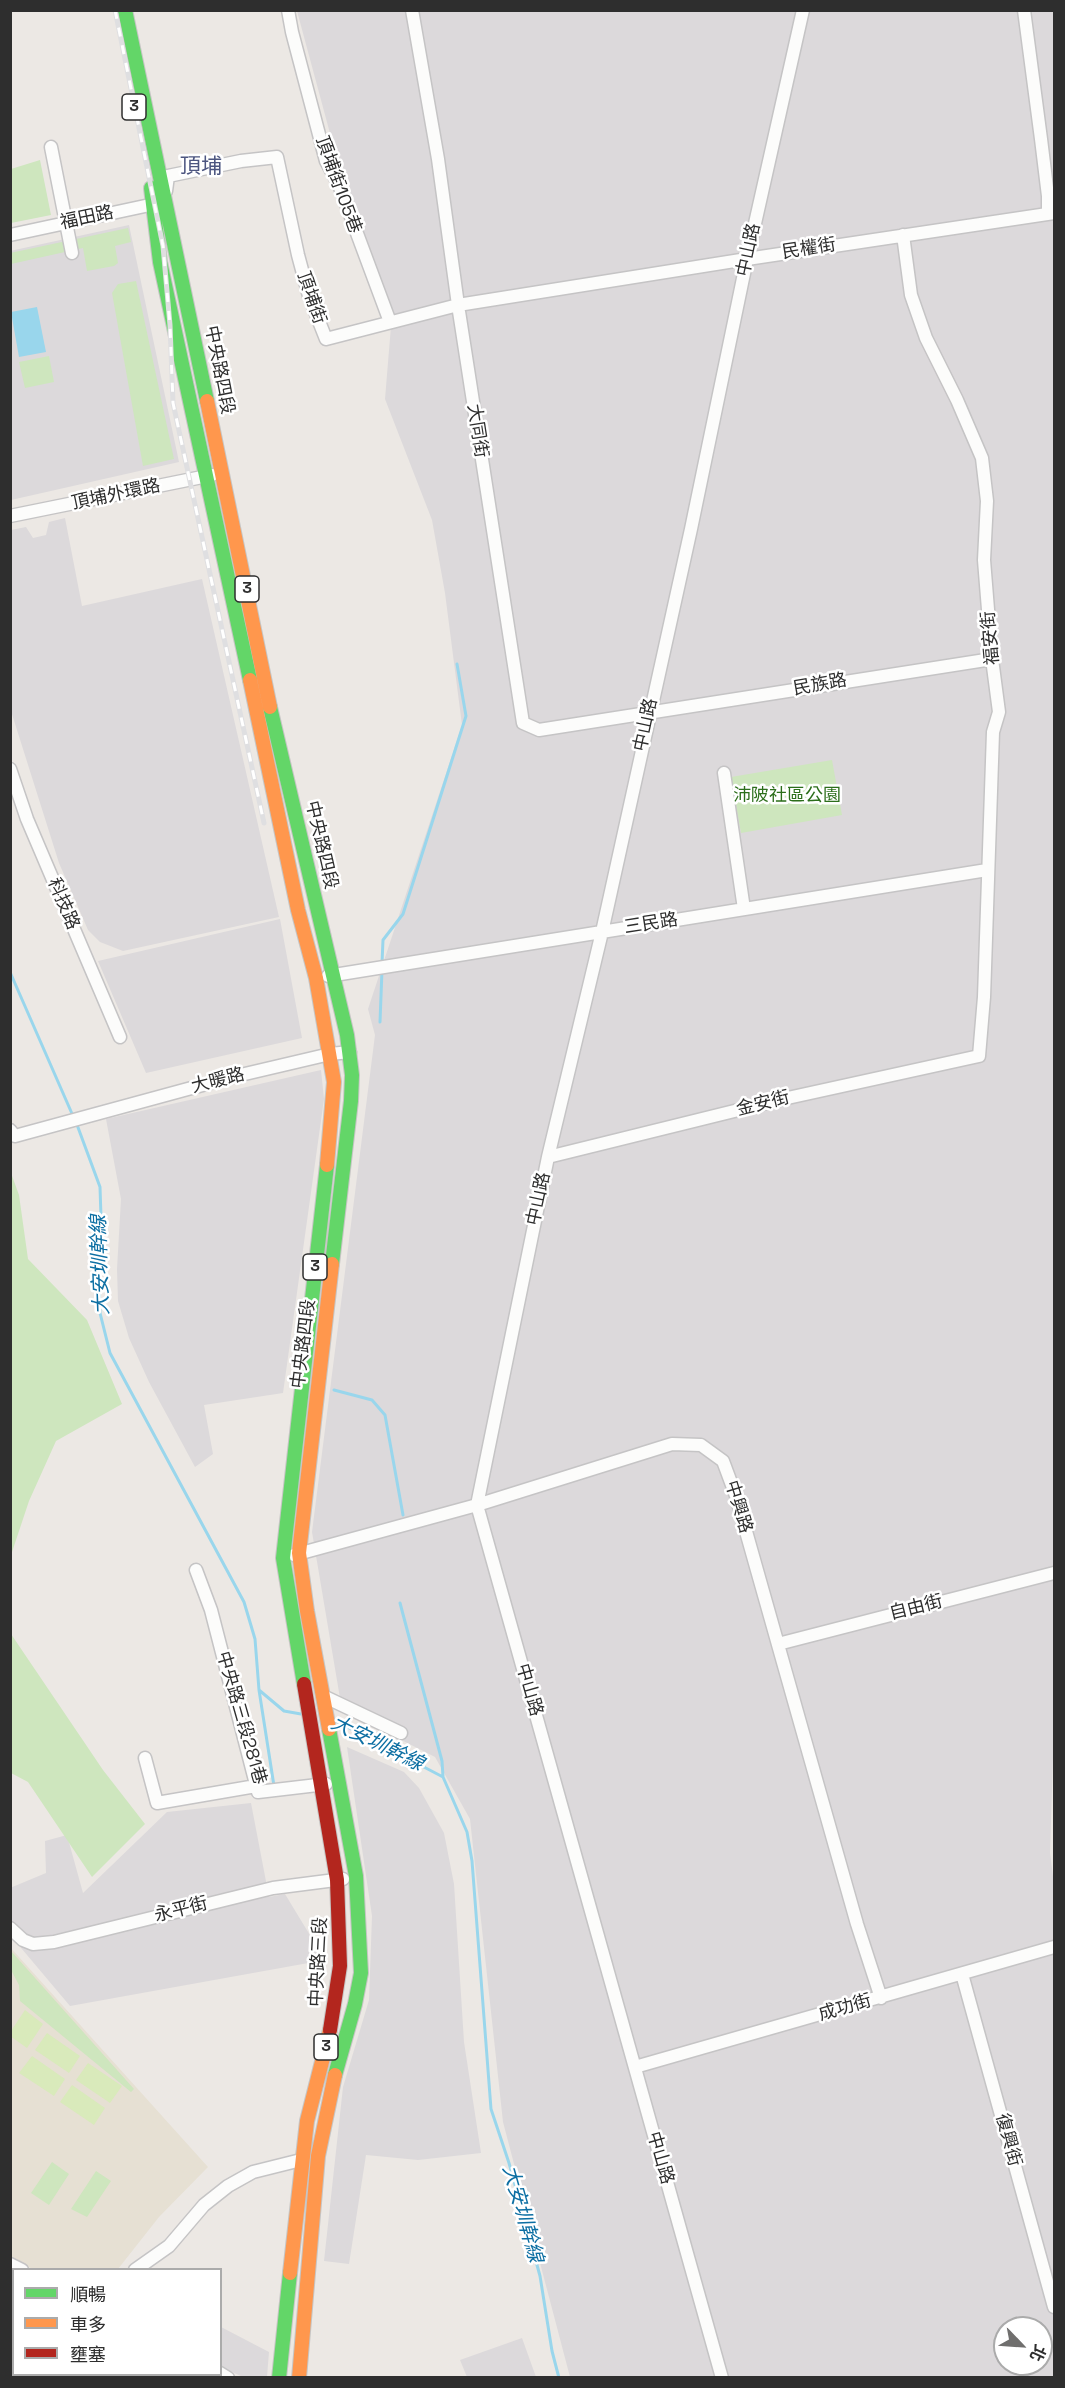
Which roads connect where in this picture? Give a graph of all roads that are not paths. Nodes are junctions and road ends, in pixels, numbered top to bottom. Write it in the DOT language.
graph roads {
  1 [pos="113,10"];
  2 [pos="125,10"];
  3 [pos="288,10"];
  4 [pos="412,10"];
  5 [pos="803,10"];
  6 [pos="1024,10"];
  7 [pos="51,147"];
  8 [pos="159,203"];
  9 [pos="1051,214"];
  10 [pos="65,223"];
  11 [pos="10,235"];
  12 [pos="903,235"];
  13 [pos="72,253"];
  14 [pos="747,259"];
  15 [pos="458,305"];
  16 [pos="390,322"];
  17 [pos="214,474"];
  18 [pos="10,516"];
  19 [pos="992,659"];
  20 [pos="649,712"];
  21 [pos="10,769"];
  22 [pos="724,773"];
  23 [pos="987,870"];
  24 [pos="744,909"];
  25 [pos="602,932"];
  26 [pos="333,976"];
  27 [pos="316,978"];
  28 [pos="120,1037"];
  29 [pos="350,1052"];
  30 [pos="330,1054"];
  31 [pos="979,1056"];
  32 [pos="10,1130"];
  33 [pos="548,1157"];
  34 [pos="477,1505"];
  35 [pos="299,1553"];
  36 [pos="283,1558"];
  37 [pos="196,1570"];
  38 [pos="1054,1574"];
  39 [pos="778,1644"];
  40 [pos="306,1691"];
  41 [pos="323,1696"];
  42 [pos="401,1733"];
  43 [pos="145,1758"];
  44 [pos="339,1782"];
  45 [pos="256,1786"];
  46 [pos="321,1786"];
  47 [pos="356,1876"];
  48 [pos="337,1880"];
  49 [pos="10,1928"];
  50 [pos="1054,1947"];
  51 [pos="962,1974"];
  52 [pos="881,1998"];
  53 [pos="635,2067"];
  54 [pos="301,2160"];
  55 [pos="138,2268"];
  56 [pos="1054,2307"];
  57 [pos="279,2378"];
  58 [pos="299,2378"];
  59 [pos="722,2378"];
  1 -- 8 [label="main road, 中央路四段 / 3"];
  2 -- 8 [label="main road, 中央路四段 / 3"];
  3 -- 16 [label="street, 頂埔街105巷"];
  4 -- 15 [label="street, 大同街"];
  5 -- 14 [label="street, 中山路"];
  6 -- 9 [label="street"];
  7 -- 10 [label="street"];
  8 -- 10 [label="street, 福田路"];
  8 -- 16 [label="street, 頂埔街"];
  8 -- 17 [label="main road, 中央路四段 / 3"];
  8 -- 17 [label="main road, 中央路四段 / 3"];
  9 -- 12 [label="street, 民權街"];
  10 -- 11 [label="street, 福田路"];
  10 -- 13 [label="street"];
  12 -- 14 [label="street, 民權街"];
  12 -- 19 [label="street, 福安街"];
  14 -- 15 [label="street, 民權街"];
  14 -- 20 [label="street, 中山路"];
  15 -- 16 [label="street, 頂埔街"];
  15 -- 20 [label="street, 大同街"];
  17 -- 18 [label="street, 頂埔外環路"];
  17 -- 26 [label="main road, 中央路四段 / 3"];
  17 -- 27 [label="main road, 中央路四段 / 3"];
  19 -- 20 [label="street, 民族路"];
  19 -- 23 [label="street, 福安街"];
  20 -- 25 [label="street, 中山路"];
  21 -- 28 [label="street, 科技路"];
  22 -- 24 [label="street"];
  23 -- 24 [label="street, 三民路"];
  23 -- 31 [label="street, 福安街"];
  24 -- 25 [label="street, 三民路"];
  25 -- 26 [label="street, 三民路"];
  25 -- 33 [label="street, 中山路"];
  26 -- 27 [label="street, 三民路"];
  26 -- 29 [label="main road, 中央路四段 / 3"];
  27 -- 30 [label="main road, 中央路四段 / 3"];
  29 -- 30 [label="street, 大暖路"];
  29 -- 35 [label="main road, 中央路四段 / 3"];
  30 -- 32 [label="street, 大暖路"];
  30 -- 36 [label="main road, 中央路四段 / 3"];
  31 -- 33 [label="street, 金安街"];
  33 -- 34 [label="street, 中山路"];
  34 -- 35 [label="street, 中興路"];
  34 -- 39 [label="street, 中興路"];
  34 -- 53 [label="street, 中山路"];
  35 -- 36 [label="street, 中興路"];
  35 -- 41 [label="main road, 中央路四段 / 3"];
  36 -- 40 [label="main road, 中央路四段 / 3"];
  37 -- 45 [label="street, 中央路三段281巷"];
  38 -- 39 [label="street, 自由街"];
  39 -- 52 [label="street, 中興路"];
  40 -- 46 [label="main road, 中央路三段 / 3"];
  41 -- 42 [label="street"];
  41 -- 44 [label="main road, 中央路三段 / 3"];
  43 -- 45 [label="street"];
  44 -- 46 [label="street, 中央路三段281巷"];
  44 -- 47 [label="main road, 中央路三段 / 3"];
  45 -- 46 [label="street, 中央路三段281巷"];
  46 -- 48 [label="main road, 中央路三段 / 3"];
  47 -- 48 [label="street, 永平街"];
  47 -- 58 [label="main road, 中央路三段 / 3"];
  48 -- 49 [label="street, 永平街"];
  48 -- 54 [label="main road, 中央路三段 / 3"];
  50 -- 51 [label="street, 成功街"];
  51 -- 52 [label="street, 成功街"];
  51 -- 56 [label="street, 復興街"];
  52 -- 53 [label="street, 成功街"];
  53 -- 59 [label="street, 中山路"];
  54 -- 55 [label="street"];
  54 -- 57 [label="main road, 中央路三段 / 3"];
}
